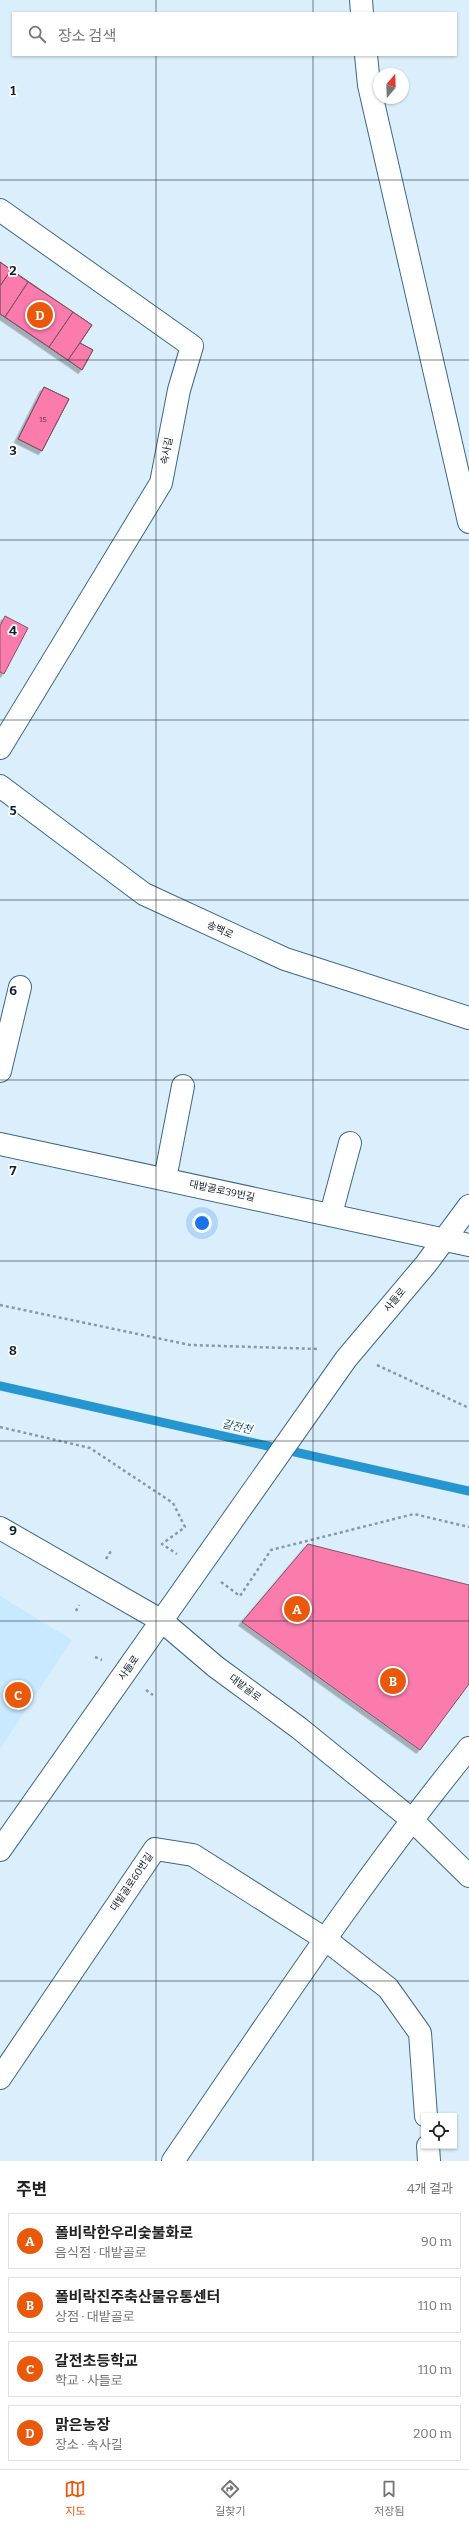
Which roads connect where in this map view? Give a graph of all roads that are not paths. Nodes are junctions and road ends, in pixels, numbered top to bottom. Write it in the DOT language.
graph roads {
  1 [pos="361,0"];
  2 [pos="362,12"];
  3 [pos="366,56"];
  4 [pos="0,210"];
  5 [pos="469,522"];
  6 [pos="0,748"];
  7 [pos="0,786"];
  8 [pos="20,987"];
  9 [pos="469,1018"];
  10 [pos="0,1071"];
  11 [pos="183,1086"];
  12 [pos="350,1143"];
  13 [pos="0,1144"];
  14 [pos="165,1179"];
  15 [pos="469,1206"];
  16 [pos="331,1214"];
  17 [pos="443,1238"];
  18 [pos="469,1245"];
  19 [pos="0,1528"];
  20 [pos="162,1621"];
  21 [pos="469,1748"];
  22 [pos="411,1819"];
  23 [pos="0,1850"];
  24 [pos="469,1876"];
  25 [pos="325,1939"];
  26 [pos="0,2078"];
  27 [pos="426,2113"];
  28 [pos="428,2149"];
  29 [pos="173,2161"];
  30 [pos="429,2161"];
  1 -- 2 [label="street"];
  3 -- 5 [label="street"];
  4 -- 6 [label="street, 속사길"];
  7 -- 9 [label="street, 송백로"];
  8 -- 10 [label="street"];
  11 -- 14 [label="street"];
  12 -- 16 [label="street"];
  13 -- 14 [label="street, 대밭골로39번길"];
  14 -- 16 [label="street, 대밭골로39번길"];
  15 -- 17 [label="street, 사들로"];
  16 -- 17 [label="street, 대밭골로39번길"];
  17 -- 18 [label="street"];
  17 -- 20 [label="street, 사들로"];
  19 -- 20 [label="street, 대밭골로"];
  20 -- 22 [label="street, 대밭골로"];
  20 -- 23 [label="street, 사들로"];
  21 -- 22 [label="street"];
  22 -- 24 [label="street, 대밭골로"];
  22 -- 25 [label="street"];
  25 -- 26 [label="street, 대밭골로60번길"];
  25 -- 27 [label="street, 대밭골로60번길"];
  25 -- 29 [label="street"];
  28 -- 30 [label="street"];
}
